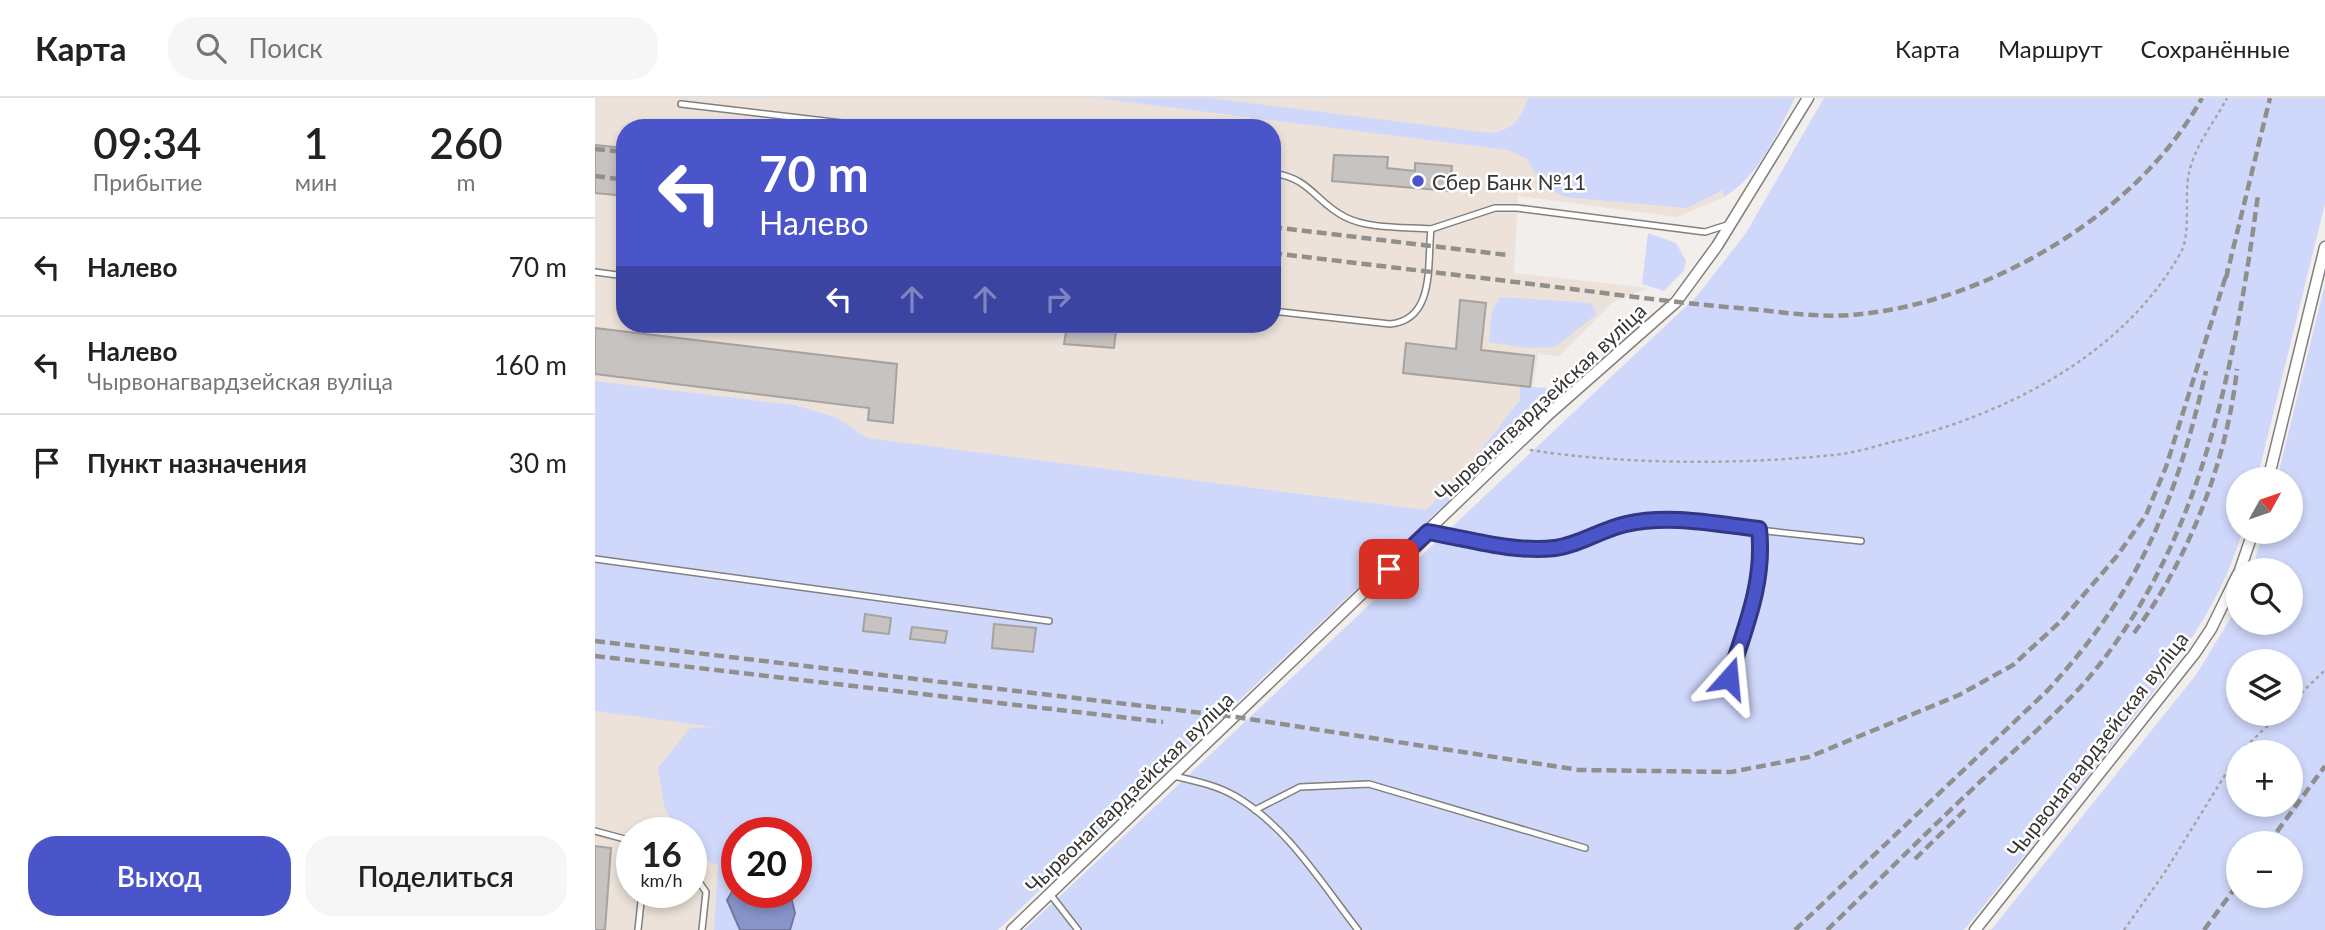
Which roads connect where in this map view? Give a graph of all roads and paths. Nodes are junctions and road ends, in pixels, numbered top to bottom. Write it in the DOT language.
graph roads {
  1 [pos="1808,98"];
  2 [pos="2227,98"];
  3 [pos="681,104"];
  4 [pos="808,119"];
  5 [pos="1281,175"];
  6 [pos="1730,223"];
  7 [pos="1431,229"];
  8 [pos="2325,247"];
  9 [pos="595,272"];
  10 [pos="616,275"];
  11 [pos="1281,312"];
  12 [pos="1516,448"];
  13 [pos="2271,467"];
  14 [pos="1759,529"];
  15 [pos="1428,532"];
  16 [pos="1861,541"];
  17 [pos="595,559"];
  18 [pos="2226,598"];
  19 [pos="1049,621"];
  20 [pos="2325,670"];
  21 [pos="1729,678"];
  22 [pos="2303,691"];
  23 [pos="2267,726"];
  24 [pos="2253,740"];
  25 [pos="2226,774"];
  26 [pos="1171,775"];
  27 [pos="1255,810"];
  28 [pos="595,831"];
  29 [pos="616,837"];
  30 [pos="1585,848"];
  31 [pos="1050,894"];
  32 [pos="640,908"];
  33 [pos="704,908"];
  34 [pos="638,930"];
  35 [pos="702,930"];
  36 [pos="1012,930"];
  37 [pos="1078,930"];
  38 [pos="1358,930"];
  39 [pos="1975,930"];
  40 [pos="2124,930"];
  1 -- 6 [label="street, Чырвонагвардзейская вуліца"];
  2 -- 12 [label="path"];
  3 -- 4 [label="lane"];
  5 -- 7 [label="lane"];
  6 -- 7 [label="lane"];
  6 -- 12 [label="street, Чырвонагвардзейская вуліца"];
  7 -- 11 [label="lane"];
  8 -- 13 [label="street"];
  9 -- 10 [label="lane"];
  12 -- 15 [label="street, Чырвонагвардзейская вуліца"];
  14 -- 15 [label="lane"];
  14 -- 16 [label="lane"];
  14 -- 21 [label="lane"];
  15 -- 26 [label="street, Чырвонагвардзейская вуліца"];
  17 -- 19 [label="lane"];
  18 -- 39 [label="street, Чырвонагвардзейская вуліца"];
  20 -- 22 [label="path"];
  23 -- 24 [label="path"];
  25 -- 40 [label="path"];
  26 -- 27 [label="lane"];
  26 -- 31 [label="street, Чырвонагвардзейская вуліца"];
  27 -- 30 [label="lane"];
  27 -- 38 [label="lane"];
  28 -- 29 [label="lane"];
  31 -- 36 [label="street, Чырвонагвардзейская вуліца"];
  31 -- 37 [label="lane"];
  32 -- 34 [label="lane"];
  33 -- 35 [label="lane"];
}
